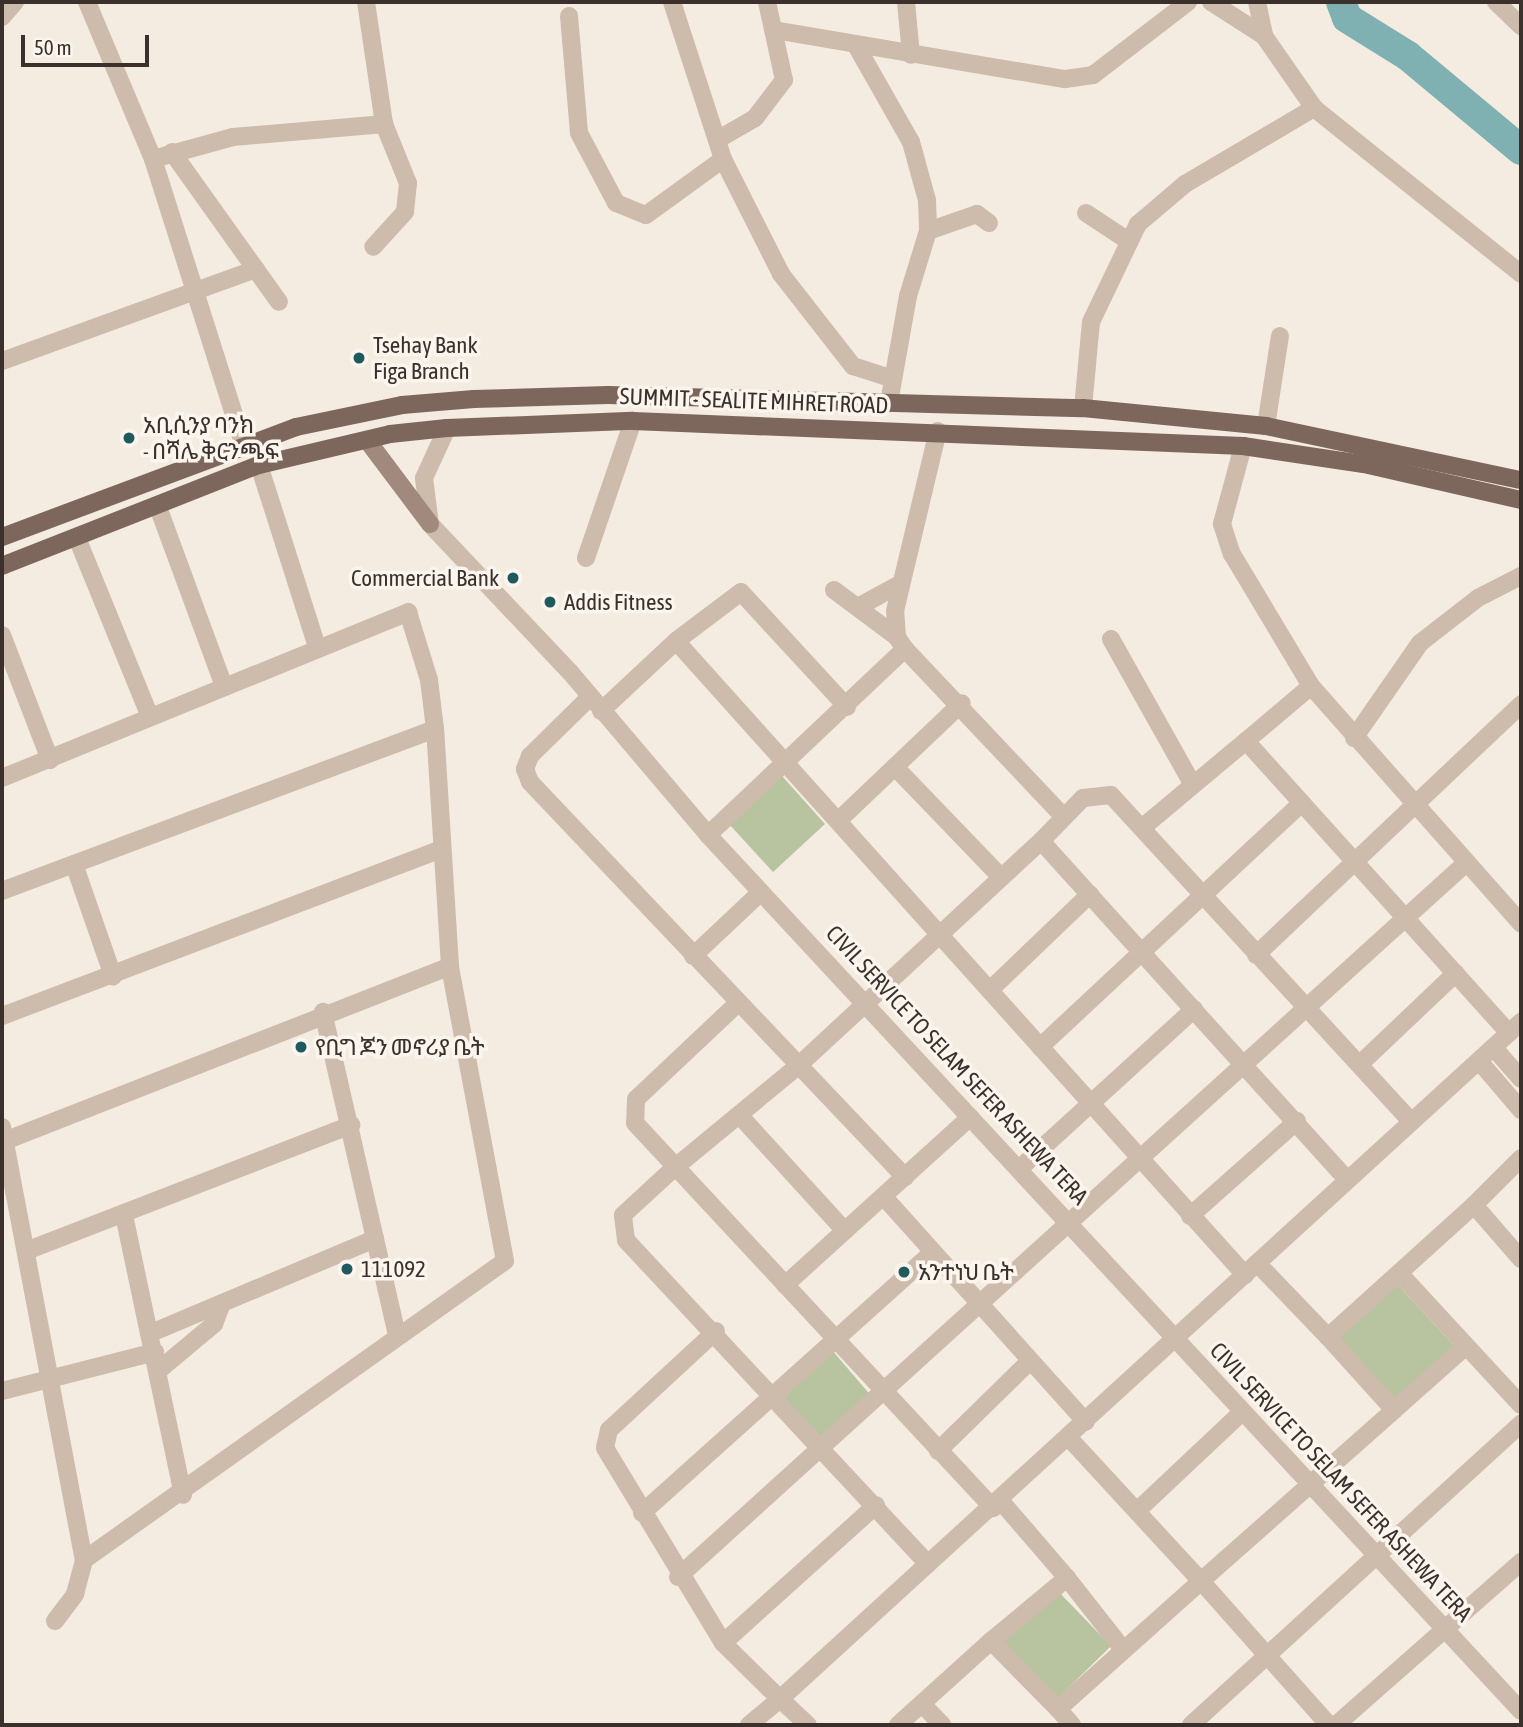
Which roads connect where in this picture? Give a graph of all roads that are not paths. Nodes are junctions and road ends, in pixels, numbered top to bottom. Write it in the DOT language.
graph roads {
  1 [pos="15,2"];
  2 [pos="87,2"];
  3 [pos="366,2"];
  4 [pos="673,2"];
  5 [pos="767,2"];
  6 [pos="906,2"];
  7 [pos="1188,2"];
  8 [pos="1211,2"];
  9 [pos="1257,2"];
  10 [pos="1496,2"];
  11 [pos="569,16"];
  12 [pos="2,17"];
  13 [pos="1521,26"];
  14 [pos="774,30"];
  15 [pos="1264,36"];
  16 [pos="857,47"];
  17 [pos="911,55"];
  18 [pos="1314,108"];
  19 [pos="384,124"];
  20 [pos="717,140"];
  21 [pos="172,152"];
  22 [pos="153,159"];
  23 [pos="723,159"];
  24 [pos="1086,213"];
  25 [pos="989,223"];
  26 [pos="928,231"];
  27 [pos="1127,240"];
  28 [pos="373,247"];
  29 [pos="256,269"];
  30 [pos="1521,275"];
  31 [pos="192,288"];
  32 [pos="279,302"];
  33 [pos="1280,336"];
  34 [pos="2,361"];
  35 [pos="890,377"];
  36 [pos="889,403"];
  37 [pos="999,407"];
  38 [pos="1083,408"];
  39 [pos="633,421"];
  40 [pos="1266,426"];
  41 [pos="447,428"];
  42 [pos="938,431"];
  43 [pos="998,431"];
  44 [pos="368,440"];
  45 [pos="244,446"];
  46 [pos="1242,446"];
  47 [pos="259,465"];
  48 [pos="1521,480"];
  49 [pos="1521,500"];
  50 [pos="158,507"];
  51 [pos="430,524"];
  52 [pos="2,537"];
  53 [pos="77,538"];
  54 [pos="586,558"];
  55 [pos="2,566"];
  56 [pos="1521,576"];
  57 [pos="900,584"];
  58 [pos="834,590"];
  59 [pos="858,607"];
  60 [pos="2,635"];
  61 [pos="1111,639"];
  62 [pos="676,641"];
  63 [pos="901,643"];
  64 [pos="317,647"];
  65 [pos="224,686"];
  66 [pos="1311,686"];
  67 [pos="962,704"];
  68 [pos="1521,704"];
  69 [pos="595,705"];
  70 [pos="847,707"];
  71 [pos="150,718"];
  72 [pos="435,729"];
  73 [pos="1353,738"];
  74 [pos="1246,741"];
  75 [pos="50,760"];
  76 [pos="789,763"];
  77 [pos="895,767"];
  78 [pos="2,778"];
  79 [pos="1193,785"];
  80 [pos="1301,803"];
  81 [pos="1411,805"];
  82 [pos="1063,816"];
  83 [pos="840,819"];
  84 [pos="1143,827"];
  85 [pos="708,835"];
  86 [pos="1041,841"];
  87 [pos="438,850"];
  88 [pos="1358,862"];
  89 [pos="1466,863"];
  90 [pos="74,864"];
  91 [pos="1001,877"];
  92 [pos="2,891"];
  93 [pos="761,892"];
  94 [pos="1090,894"];
  95 [pos="1205,899"];
  96 [pos="1405,916"];
  97 [pos="1521,923"];
  98 [pos="943,932"];
  99 [pos="1147,954"];
  100 [pos="1256,955"];
  101 [pos="693,956"];
  102 [pos="450,966"];
  103 [pos="1456,973"];
  104 [pos="113,976"];
  105 [pos="991,989"];
  106 [pos="863,1002"];
  107 [pos="738,1003"];
  108 [pos="1303,1005"];
  109 [pos="1194,1009"];
  110 [pos="323,1012"];
  111 [pos="2,1016"];
  112 [pos="1515,1027"];
  113 [pos="1041,1047"];
  114 [pos="1494,1048"];
  115 [pos="1479,1060"];
  116 [pos="1243,1062"];
  117 [pos="1360,1064"];
  118 [pos="799,1065"];
  119 [pos="1521,1079"];
  120 [pos="1090,1102"];
  121 [pos="1521,1110"];
  122 [pos="741,1117"];
  123 [pos="970,1117"];
  124 [pos="1297,1121"];
  125 [pos="1412,1122"];
  126 [pos="351,1125"];
  127 [pos="3,1137"];
  128 [pos="1139,1157"];
  129 [pos="1521,1158"];
  130 [pos="673,1169"];
  131 [pos="1019,1169"];
  132 [pos="905,1177"];
  133 [pos="1347,1180"];
  134 [pos="884,1197"];
  135 [pos="1474,1205"];
  136 [pos="124,1215"];
  137 [pos="1191,1216"];
  138 [pos="1070,1223"];
  139 [pos="845,1231"];
  140 [pos="374,1239"];
  141 [pos="26,1251"];
  142 [pos="932,1253"];
  143 [pos="1521,1259"];
  144 [pos="1251,1269"];
  145 [pos="1400,1274"];
  146 [pos="785,1285"];
  147 [pos="222,1303"];
  148 [pos="978,1304"];
  149 [pos="716,1331"];
  150 [pos="152,1333"];
  151 [pos="397,1335"];
  152 [pos="1328,1337"];
  153 [pos="833,1339"];
  154 [pos="1177,1340"];
  155 [pos="1466,1346"];
  156 [pos="155,1352"];
  157 [pos="1030,1361"];
  158 [pos="159,1370"];
  159 [pos="46,1382"];
  160 [pos="2,1391"];
  161 [pos="885,1394"];
  162 [pos="773,1395"];
  163 [pos="1521,1405"];
  164 [pos="1394,1410"];
  165 [pos="1242,1412"];
  166 [pos="1086,1422"];
  167 [pos="1521,1424"];
  168 [pos="1069,1438"];
  169 [pos="825,1449"];
  170 [pos="938,1451"];
  171 [pos="1311,1484"];
  172 [pos="183,1495"];
  173 [pos="997,1504"];
  174 [pos="876,1505"];
  175 [pos="1138,1510"];
  176 [pos="642,1513"];
  177 [pos="1375,1556"];
  178 [pos="84,1560"];
  179 [pos="1521,1562"];
  180 [pos="928,1564"];
  181 [pos="678,1577"];
  182 [pos="1067,1578"];
  183 [pos="1201,1581"];
  184 [pos="55,1621"];
  185 [pos="1446,1630"];
  186 [pos="991,1642"];
  187 [pos="723,1643"];
  188 [pos="1122,1647"];
  189 [pos="1267,1655"];
  190 [pos="780,1699"];
  191 [pos="922,1704"];
  192 [pos="1058,1709"];
  193 [pos="1521,1711"];
  194 [pos="749,1725"];
  195 [pos="807,1725"];
  196 [pos="898,1725"];
  197 [pos="942,1725"];
  198 [pos="1072,1725"];
  199 [pos="1191,1725"];
  200 [pos="1329,1725"];
  201 [pos="1336,1725"];
  1 -- 12 [label="street"];
  2 -- 22 [label="street"];
  3 -- 19 [label="street"];
  4 -- 20 [label="street"];
  5 -- 14 [label="street"];
  6 -- 17 [label="street"];
  7 -- 17 [label="street"];
  8 -- 15 [label="street"];
  9 -- 15 [label="street"];
  10 -- 13 [label="street"];
  11 -- 23 [label="street"];
  14 -- 16 [label="street"];
  14 -- 20 [label="street"];
  15 -- 18 [label="street"];
  16 -- 17 [label="street"];
  16 -- 26 [label="street"];
  18 -- 27 [label="street"];
  18 -- 30 [label="street"];
  19 -- 21 [label="street"];
  19 -- 28 [label="street"];
  20 -- 23 [label="street"];
  21 -- 22 [label="street"];
  21 -- 29 [label="street"];
  22 -- 31 [label="street"];
  23 -- 35 [label="street"];
  24 -- 27 [label="street"];
  25 -- 26 [label="street"];
  26 -- 35 [label="street"];
  27 -- 38 [label="street"];
  29 -- 31 [label="street"];
  29 -- 32 [label="street"];
  31 -- 34 [label="street"];
  31 -- 45 [label="street"];
  33 -- 40 [label="street"];
  35 -- 36 [label="street"];
  36 -- 37 [label="main road"];
  36 -- 45 [label="main road"];
  37 -- 38 [label="main road"];
  37 -- 43 [label="main road"];
  38 -- 40 [label="main road"];
  39 -- 41 [label="main road, SUMMIT - SEALITE MIHRET ROAD"];
  39 -- 42 [label="main road, SUMMIT - SEALITE MIHRET ROAD"];
  39 -- 54 [label="street"];
  40 -- 48 [label="main road"];
  41 -- 44 [label="main road, SUMMIT - SEALITE MIHRET ROAD"];
  41 -- 51 [label="street"];
  42 -- 43 [label="main road, SUMMIT - SEALITE MIHRET ROAD"];
  42 -- 57 [label="street"];
  43 -- 46 [label="main road, SUMMIT - SEALITE MIHRET ROAD"];
  44 -- 47 [label="main road, SUMMIT - SEALITE MIHRET ROAD"];
  44 -- 51 [label="street"];
  45 -- 52 [label="main road"];
  46 -- 49 [label="main road, SUMMIT - SEALITE MIHRET ROAD"];
  46 -- 66 [label="street"];
  47 -- 50 [label="main road, SUMMIT - SEALITE MIHRET ROAD"];
  47 -- 64 [label="street"];
  50 -- 53 [label="main road, SUMMIT - SEALITE MIHRET ROAD"];
  50 -- 65 [label="street"];
  51 -- 69 [label="street, CIVIL SERVICE TO SELAM SEFER ASHEWA TERA"];
  53 -- 55 [label="main road, SUMMIT - SEALITE MIHRET ROAD"];
  53 -- 71 [label="street"];
  56 -- 73 [label="street"];
  57 -- 59 [label="street"];
  57 -- 63 [label="street"];
  58 -- 59 [label="street"];
  59 -- 63 [label="street"];
  60 -- 75 [label="street"];
  61 -- 79 [label="street"];
  62 -- 69 [label="street"];
  62 -- 70 [label="street"];
  62 -- 76 [label="street"];
  63 -- 67 [label="street"];
  63 -- 70 [label="street"];
  64 -- 65 [label="street"];
  64 -- 72 [label="street"];
  65 -- 71 [label="street"];
  66 -- 73 [label="street"];
  66 -- 74 [label="street"];
  67 -- 77 [label="street"];
  67 -- 82 [label="street"];
  68 -- 81 [label="street"];
  69 -- 85 [label="street, CIVIL SERVICE TO SELAM SEFER ASHEWA TERA"];
  69 -- 101 [label="street"];
  70 -- 76 [label="street"];
  71 -- 75 [label="street"];
  72 -- 87 [label="street"];
  72 -- 90 [label="street"];
  73 -- 81 [label="street"];
  74 -- 79 [label="street"];
  74 -- 80 [label="street"];
  75 -- 78 [label="street"];
  76 -- 83 [label="street"];
  76 -- 85 [label="street"];
  77 -- 83 [label="street"];
  77 -- 91 [label="street"];
  79 -- 84 [label="street"];
  80 -- 88 [label="street"];
  80 -- 95 [label="street"];
  81 -- 88 [label="street"];
  81 -- 89 [label="street"];
  82 -- 84 [label="street"];
  82 -- 86 [label="street"];
  83 -- 98 [label="street"];
  84 -- 95 [label="street"];
  85 -- 93 [label="street, CIVIL SERVICE TO SELAM SEFER ASHEWA TERA"];
  86 -- 91 [label="street"];
  86 -- 94 [label="street"];
  87 -- 102 [label="street"];
  87 -- 104 [label="street"];
  88 -- 96 [label="street"];
  88 -- 100 [label="street"];
  89 -- 96 [label="street"];
  89 -- 97 [label="street"];
  90 -- 92 [label="street"];
  90 -- 104 [label="street"];
  91 -- 98 [label="street"];
  93 -- 101 [label="street"];
  93 -- 106 [label="street, CIVIL SERVICE TO SELAM SEFER ASHEWA TERA"];
  94 -- 99 [label="street"];
  94 -- 105 [label="street"];
  95 -- 99 [label="street"];
  95 -- 100 [label="street"];
  96 -- 103 [label="street"];
  96 -- 108 [label="street"];
  98 -- 105 [label="street"];
  98 -- 106 [label="street"];
  99 -- 109 [label="street"];
  99 -- 113 [label="street"];
  100 -- 108 [label="street"];
  101 -- 107 [label="street"];
  102 -- 110 [label="street"];
  102 -- 151 [label="street"];
  103 -- 112 [label="street"];
  103 -- 117 [label="street"];
  104 -- 111 [label="street"];
  105 -- 113 [label="street"];
  106 -- 118 [label="street"];
  106 -- 123 [label="street, CIVIL SERVICE TO SELAM SEFER ASHEWA TERA"];
  107 -- 118 [label="street"];
  107 -- 130 [label="street"];
  108 -- 116 [label="street"];
  108 -- 117 [label="street"];
  109 -- 116 [label="street"];
  109 -- 120 [label="street"];
  110 -- 126 [label="street"];
  110 -- 127 [label="street"];
  112 -- 114 [label="street"];
  113 -- 120 [label="street"];
  114 -- 115 [label="street"];
  114 -- 119 [label="street"];
  115 -- 121 [label="street"];
  115 -- 125 [label="street"];
  116 -- 124 [label="street"];
  116 -- 128 [label="street"];
  117 -- 125 [label="street"];
  118 -- 122 [label="street"];
  118 -- 132 [label="street"];
  120 -- 128 [label="street"];
  120 -- 131 [label="street"];
  122 -- 130 [label="street"];
  122 -- 139 [label="street"];
  123 -- 131 [label="street, CIVIL SERVICE TO SELAM SEFER ASHEWA TERA"];
  123 -- 132 [label="street"];
  124 -- 133 [label="street"];
  124 -- 137 [label="street"];
  125 -- 133 [label="street"];
  126 -- 136 [label="street"];
  126 -- 140 [label="street"];
  127 -- 141 [label="street"];
  128 -- 137 [label="street"];
  128 -- 138 [label="street"];
  129 -- 135 [label="street"];
  130 -- 146 [label="street"];
  130 -- 149 [label="street"];
  131 -- 138 [label="street, CIVIL SERVICE TO SELAM SEFER ASHEWA TERA"];
  132 -- 134 [label="street"];
  133 -- 144 [label="street"];
  134 -- 139 [label="street"];
  134 -- 142 [label="street"];
  135 -- 143 [label="street"];
  135 -- 145 [label="street"];
  136 -- 141 [label="street"];
  136 -- 150 [label="street"];
  137 -- 144 [label="street"];
  138 -- 148 [label="street"];
  138 -- 154 [label="street, CIVIL SERVICE TO SELAM SEFER ASHEWA TERA"];
  139 -- 146 [label="street"];
  140 -- 147 [label="street"];
  140 -- 151 [label="street"];
  141 -- 159 [label="street"];
  142 -- 148 [label="street"];
  142 -- 153 [label="street"];
  144 -- 152 [label="street"];
  144 -- 154 [label="street"];
  145 -- 152 [label="street"];
  145 -- 155 [label="street"];
  146 -- 153 [label="street"];
  147 -- 150 [label="street"];
  147 -- 158 [label="street"];
  148 -- 157 [label="street"];
  148 -- 161 [label="street"];
  149 -- 162 [label="street"];
  149 -- 176 [label="street"];
  150 -- 156 [label="street"];
  151 -- 172 [label="street"];
  152 -- 164 [label="street"];
  153 -- 161 [label="street"];
  153 -- 162 [label="street"];
  154 -- 165 [label="street, CIVIL SERVICE TO SELAM SEFER ASHEWA TERA"];
  154 -- 166 [label="street"];
  155 -- 163 [label="street"];
  155 -- 164 [label="street"];
  156 -- 158 [label="street"];
  156 -- 159 [label="street"];
  157 -- 166 [label="street"];
  157 -- 170 [label="street"];
  158 -- 172 [label="street"];
  159 -- 160 [label="street"];
  159 -- 178 [label="street"];
  161 -- 169 [label="street"];
  161 -- 170 [label="street"];
  162 -- 169 [label="street"];
  162 -- 176 [label="street"];
  164 -- 171 [label="street"];
  165 -- 171 [label="street, CIVIL SERVICE TO SELAM SEFER ASHEWA TERA"];
  165 -- 175 [label="street"];
  166 -- 168 [label="street"];
  167 -- 177 [label="street"];
  168 -- 173 [label="street"];
  168 -- 175 [label="street"];
  169 -- 174 [label="street"];
  169 -- 181 [label="street"];
  170 -- 173 [label="street"];
  171 -- 177 [label="street, CIVIL SERVICE TO SELAM SEFER ASHEWA TERA"];
  171 -- 183 [label="street"];
  172 -- 178 [label="street"];
  173 -- 180 [label="street"];
  173 -- 182 [label="street"];
  174 -- 180 [label="street"];
  174 -- 187 [label="street"];
  175 -- 183 [label="street"];
  176 -- 181 [label="street"];
  177 -- 185 [label="street, CIVIL SERVICE TO SELAM SEFER ASHEWA TERA"];
  177 -- 189 [label="street"];
  178 -- 184 [label="street"];
  179 -- 185 [label="street"];
  180 -- 190 [label="street"];
  181 -- 187 [label="street"];
  182 -- 186 [label="street"];
  182 -- 188 [label="street"];
  183 -- 188 [label="street"];
  183 -- 189 [label="street"];
  185 -- 193 [label="street, CIVIL SERVICE TO SELAM SEFER ASHEWA TERA"];
  185 -- 201 [label="street"];
  186 -- 191 [label="street"];
  186 -- 192 [label="street"];
  187 -- 190 [label="street"];
  188 -- 192 [label="street"];
  189 -- 199 [label="street"];
  189 -- 200 [label="street"];
  190 -- 194 [label="street"];
  190 -- 195 [label="street"];
  191 -- 196 [label="street"];
  191 -- 197 [label="street"];
  192 -- 198 [label="street"];
}
